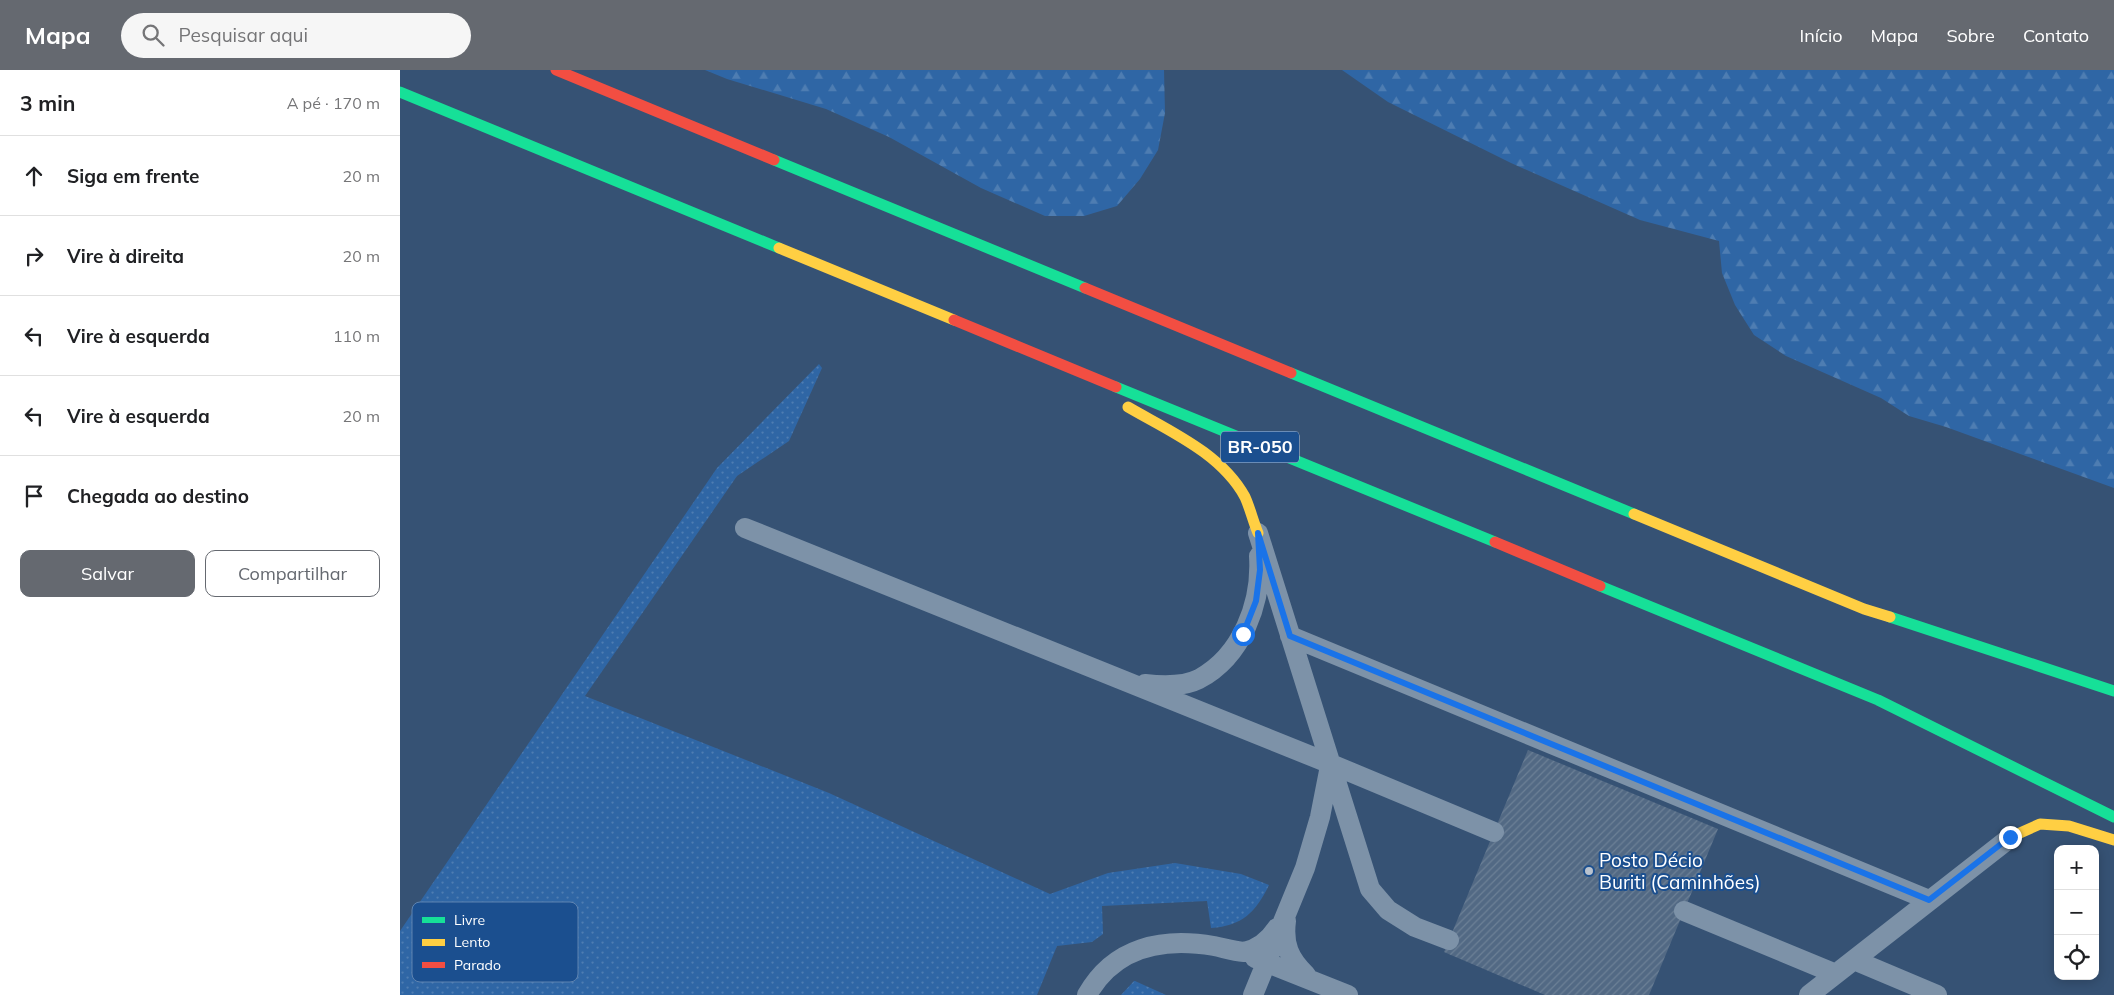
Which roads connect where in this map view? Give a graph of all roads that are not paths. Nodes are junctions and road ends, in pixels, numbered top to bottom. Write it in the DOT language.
graph roads {
  1 [pos="556,70"];
  2 [pos="400,92"];
  3 [pos="1049,360"];
  4 [pos="745,528"];
  5 [pos="1258,533"];
  6 [pos="1290,636"];
  7 [pos="1124,681"];
  8 [pos="2114,691"];
  9 [pos="1331,764"];
  10 [pos="2114,816"];
  11 [pos="1494,832"];
  12 [pos="2010,837"];
  13 [pos="2114,840"];
  14 [pos="1929,900"];
  15 [pos="1684,911"];
  16 [pos="1287,912"];
  17 [pos="1449,940"];
  18 [pos="1234,951"];
  19 [pos="1854,960"];
  20 [pos="1267,962"];
  21 [pos="1836,974"];
  22 [pos="1311,979"];
  23 [pos="1087,995"];
  24 [pos="1253,995"];
  25 [pos="1328,995"];
  26 [pos="1348,995"];
  27 [pos="1809,995"];
  28 [pos="1938,995"];
  1 -- 8 [label="highway"];
  2 -- 3 [label="highway, BR-050"];
  3 -- 5 [label="highway"];
  3 -- 10 [label="highway, BR-050"];
  4 -- 7 [label="lane"];
  5 -- 6 [label="lane"];
  5 -- 7 [label="lane"];
  6 -- 9 [label="lane"];
  6 -- 14 [label="lane"];
  7 -- 9 [label="lane"];
  9 -- 11 [label="lane"];
  9 -- 16 [label="lane"];
  9 -- 17 [label="lane"];
  12 -- 13 [label="highway"];
  12 -- 14 [label="lane"];
  14 -- 19 [label="lane"];
  15 -- 21 [label="lane"];
  16 -- 18 [label="lane"];
  16 -- 20 [label="lane"];
  16 -- 22 [label="lane"];
  18 -- 20 [label="lane"];
  18 -- 23 [label="lane"];
  19 -- 21 [label="lane"];
  19 -- 28 [label="lane"];
  20 -- 22 [label="lane"];
  20 -- 24 [label="lane"];
  21 -- 27 [label="lane"];
  22 -- 25 [label="lane"];
  22 -- 26 [label="lane"];
}
